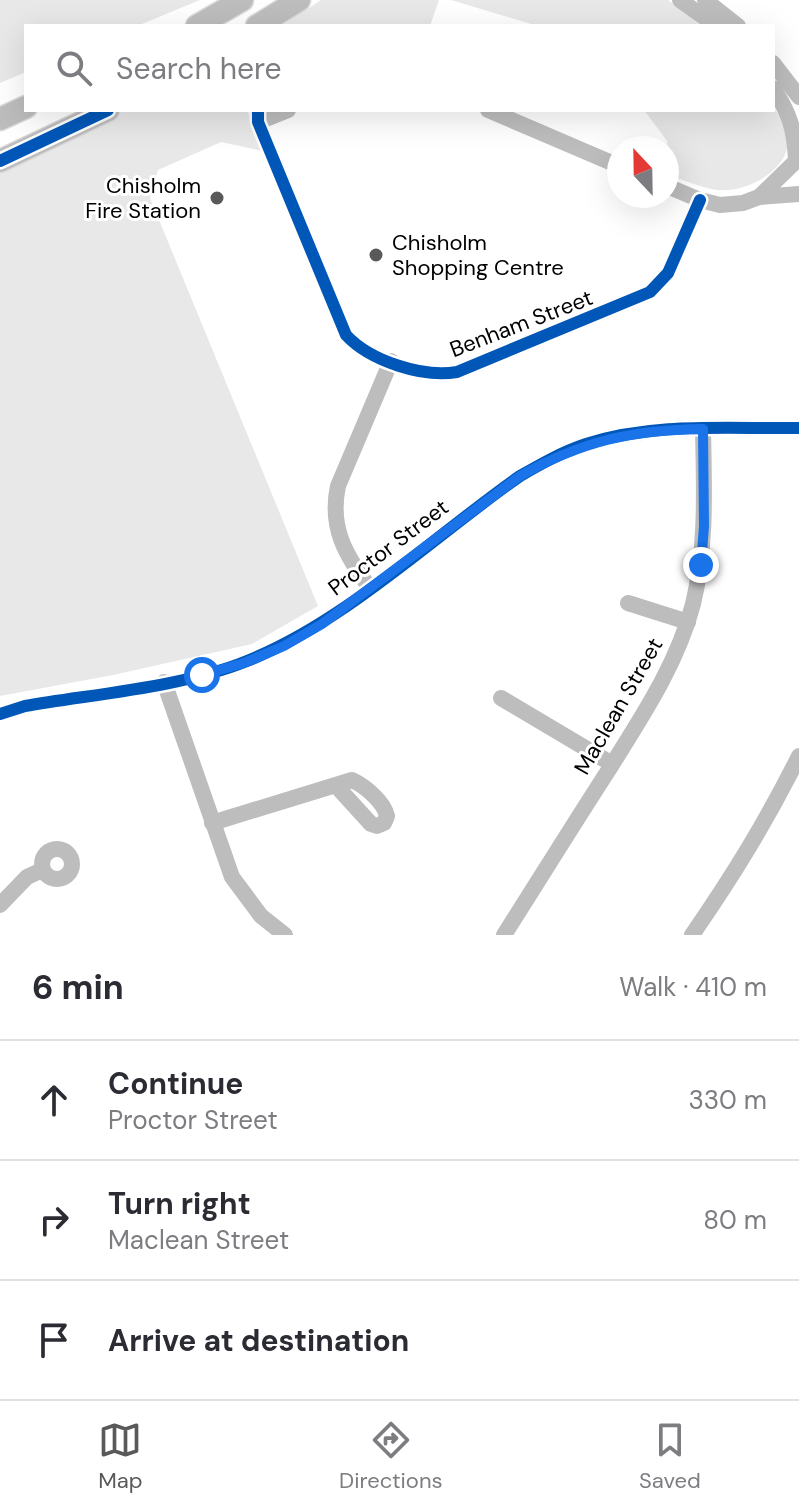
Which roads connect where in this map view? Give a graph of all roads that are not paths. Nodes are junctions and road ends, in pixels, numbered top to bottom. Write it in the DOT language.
graph roads {
  1 [pos="242,0"];
  2 [pos="680,0"];
  3 [pos="705,0"];
  4 [pos="297,2"];
  5 [pos="200,24"];
  6 [pos="260,24"];
  7 [pos="275,24"];
  8 [pos="713,24"];
  9 [pos="735,24"];
  10 [pos="775,66"];
  11 [pos="775,91"];
  12 [pos="799,97"];
  13 [pos="24,108"];
  14 [pos="104,112"];
  15 [pos="493,112"];
  16 [pos="254,114"];
  17 [pos="0,119"];
  18 [pos="797,159"];
  19 [pos="0,161"];
  20 [pos="607,161"];
  21 [pos="799,187"];
  22 [pos="679,191"];
  23 [pos="799,194"];
  24 [pos="759,197"];
  25 [pos="700,200"];
  26 [pos="391,361"];
  27 [pos="799,428"];
  28 [pos="703,429"];
  29 [pos="370,588"];
  30 [pos="628,603"];
  31 [pos="688,622"];
  32 [pos="164,682"];
  33 [pos="501,698"];
  34 [pos="0,714"];
  35 [pos="799,756"];
  36 [pos="612,764"];
  37 [pos="341,784"];
  38 [pos="212,823"];
  39 [pos="42,870"];
  40 [pos="0,905"];
  41 [pos="285,935"];
  42 [pos="504,935"];
  43 [pos="692,935"];
  1 -- 5 [label="main road"];
  2 -- 8 [label="street"];
  3 -- 9 [label="street"];
  4 -- 6 [label="main road"];
  4 -- 7 [label="main road"];
  10 -- 12 [label="street"];
  11 -- 18 [label="street"];
  13 -- 17 [label="main road"];
  14 -- 19 [label="main road"];
  15 -- 20 [label="street"];
  16 -- 26 [label="street, Benham Street"];
  18 -- 21 [label="street"];
  18 -- 24 [label="street"];
  22 -- 25 [label="street"];
  23 -- 24 [label="street"];
  24 -- 25 [label="street"];
  25 -- 26 [label="street, Benham Street"];
  26 -- 29 [label="street"];
  27 -- 28 [label="street, Proctor Street"];
  28 -- 29 [label="street, Proctor Street"];
  28 -- 31 [label="street, Maclean Street"];
  29 -- 32 [label="street, Proctor Street"];
  30 -- 31 [label="street"];
  31 -- 36 [label="street, Maclean Street"];
  32 -- 34 [label="street, Proctor Street"];
  32 -- 38 [label="street"];
  33 -- 36 [label="street"];
  35 -- 43 [label="street"];
  36 -- 42 [label="street, Maclean Street"];
  37 -- 38 [label="street"];
  38 -- 41 [label="street"];
  39 -- 40 [label="street"];
}
